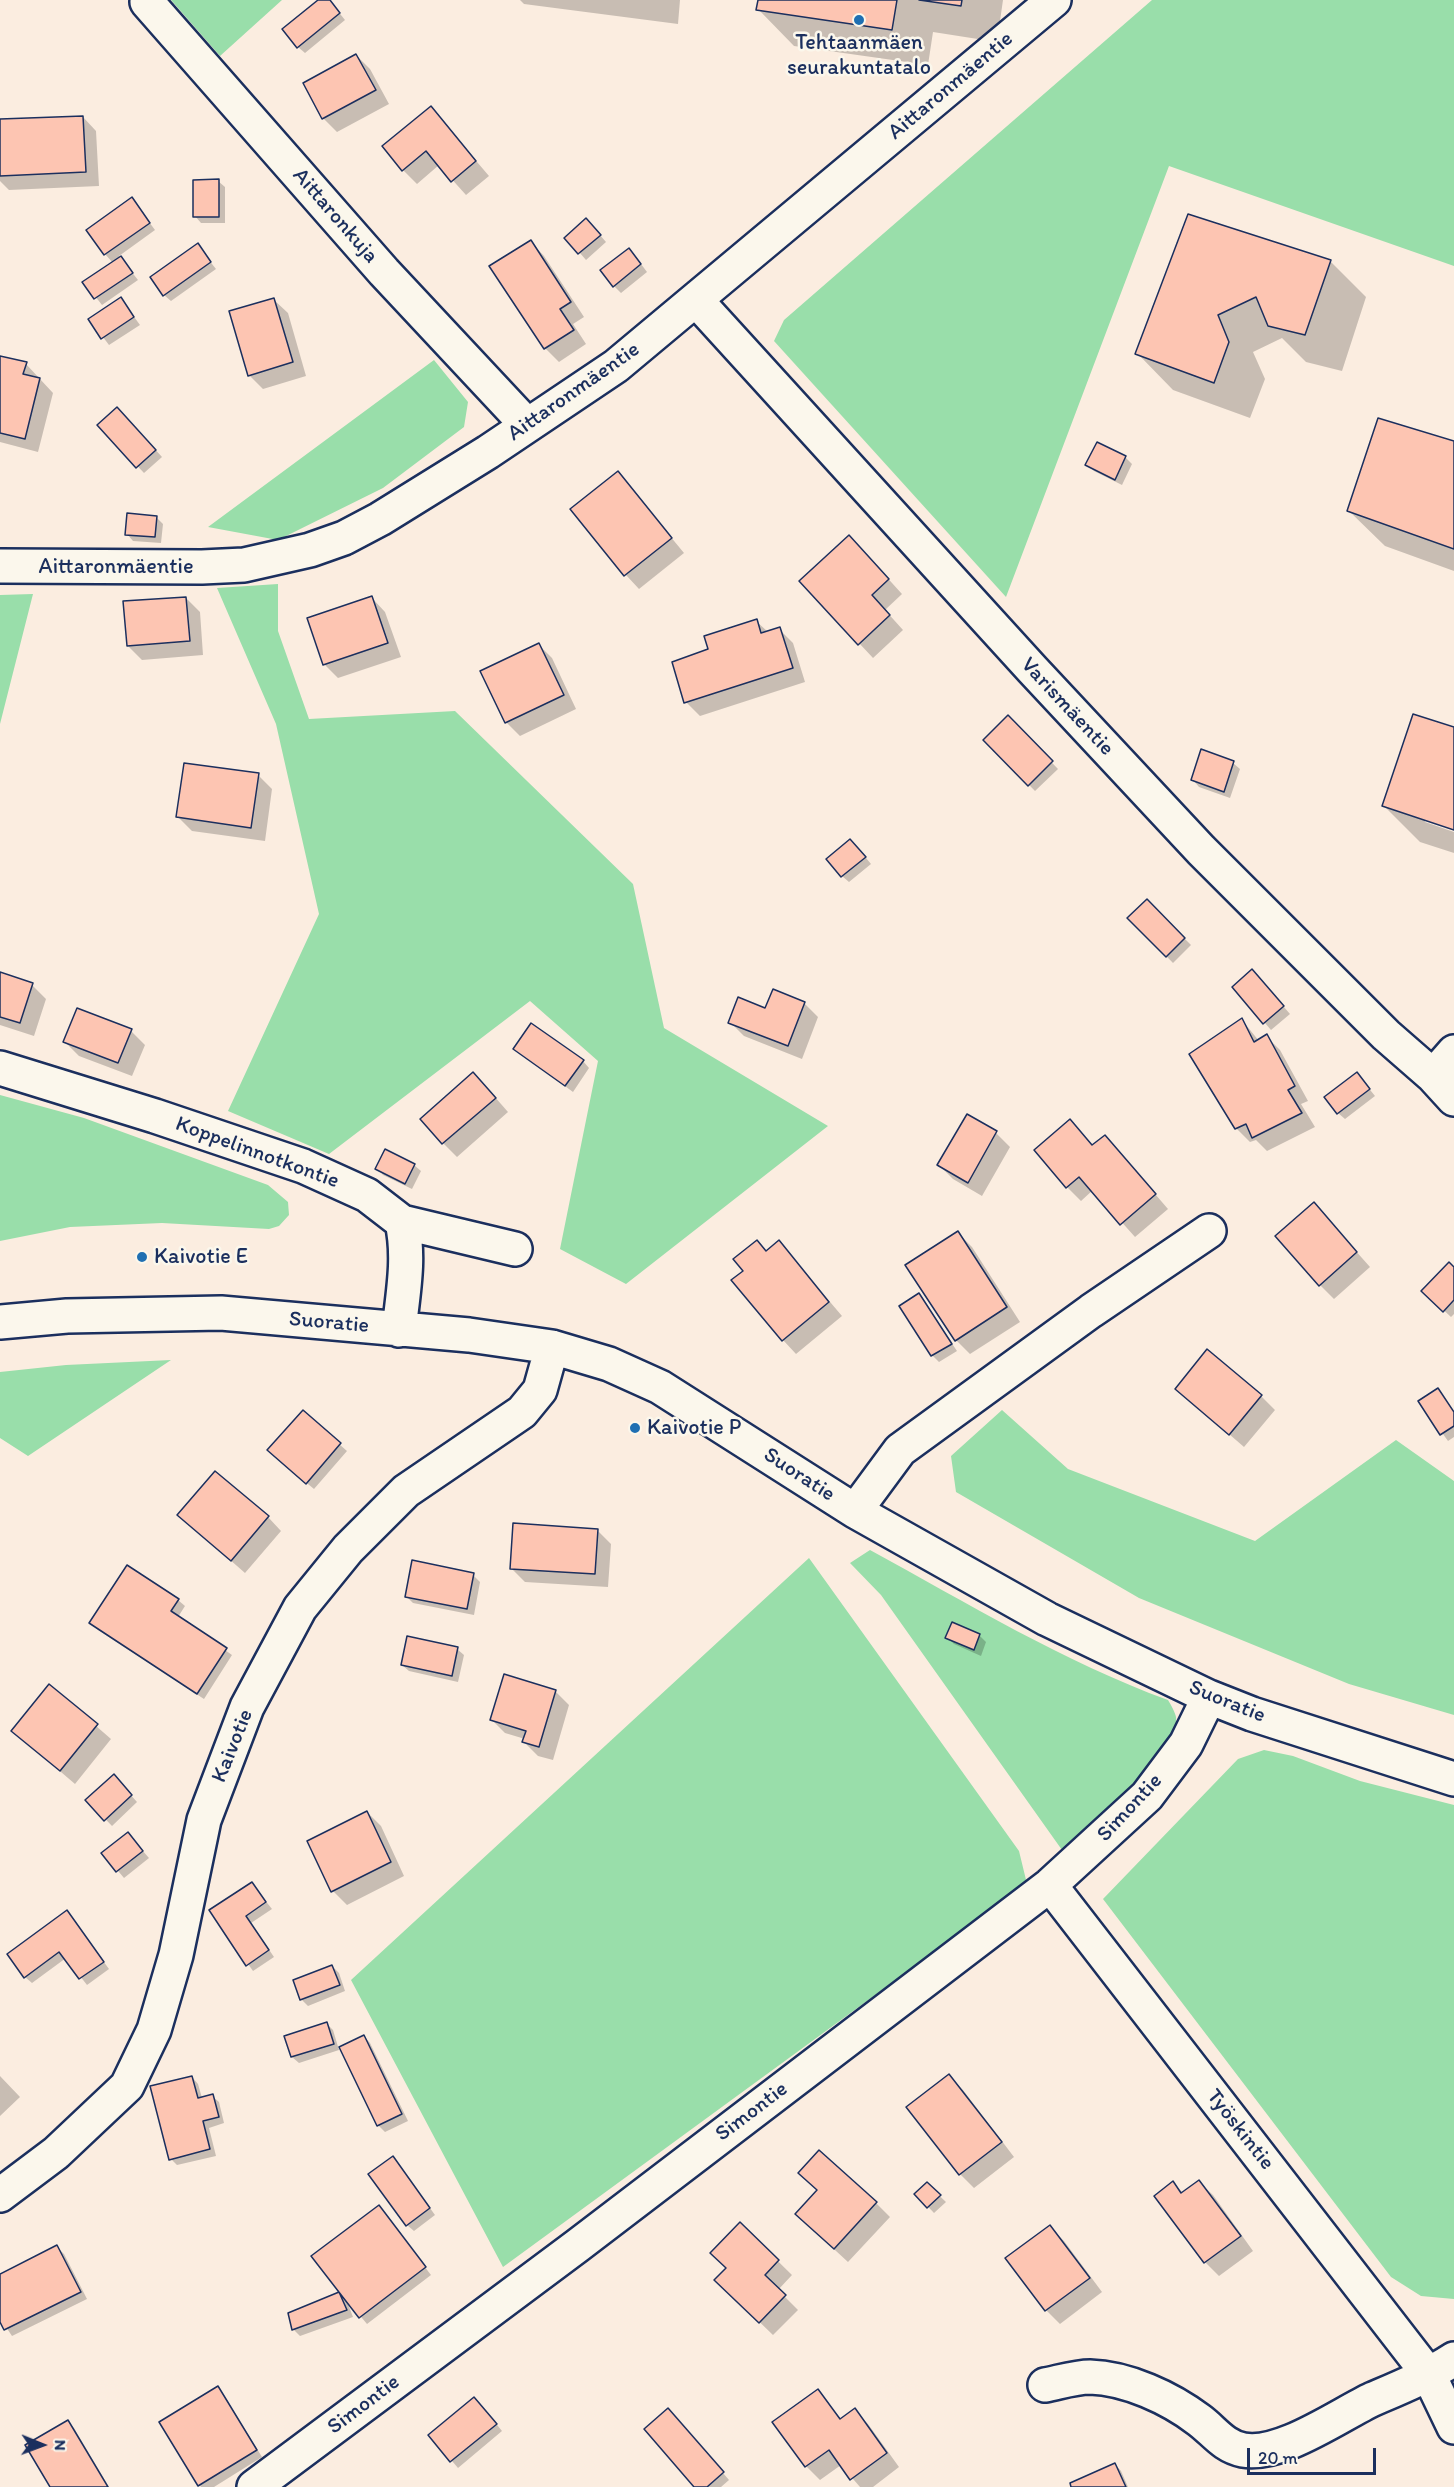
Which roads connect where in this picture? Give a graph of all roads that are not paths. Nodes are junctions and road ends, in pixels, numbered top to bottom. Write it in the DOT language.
graph roads {
  1 [pos="1054,0"];
  2 [pos="147,2"];
  3 [pos="696,300"];
  4 [pos="528,425"];
  5 [pos="0,566"];
  6 [pos="1454,1052"];
  7 [pos="0,1068"];
  8 [pos="1443,1088"];
  9 [pos="402,1222"];
  10 [pos="1209,1231"];
  11 [pos="514,1249"];
  12 [pos="0,1322"];
  13 [pos="399,1330"];
  14 [pos="552,1347"];
  15 [pos="855,1511"];
  16 [pos="1209,1697"];
  17 [pos="1454,1779"];
  18 [pos="1050,1885"];
  19 [pos="0,2195"];
  20 [pos="1442,2367"];
  21 [pos="1046,2385"];
  22 [pos="1454,2427"];
  23 [pos="254,2487"];
  1 -- 3 [label="street, Aittaronmäentie"];
  2 -- 4 [label="street, Aittaronkuja"];
  3 -- 4 [label="street, Aittaronmäentie"];
  3 -- 8 [label="street, Varismäentie"];
  4 -- 5 [label="street, Aittaronmäentie"];
  6 -- 8 [label="street"];
  7 -- 9 [label="street, Koppelinnotkontie"];
  9 -- 11 [label="street"];
  9 -- 13 [label="street"];
  10 -- 15 [label="street"];
  12 -- 13 [label="street, Suoratie"];
  13 -- 14 [label="street, Suoratie"];
  14 -- 15 [label="street, Suoratie"];
  14 -- 19 [label="street, Kaivotie"];
  15 -- 16 [label="street, Suoratie"];
  16 -- 17 [label="street, Suoratie"];
  16 -- 18 [label="street, Simontie"];
  18 -- 20 [label="street, Työskintie"];
  18 -- 23 [label="street, Simontie"];
  20 -- 21 [label="street"];
  20 -- 22 [label="street, Työskintie"];
}
